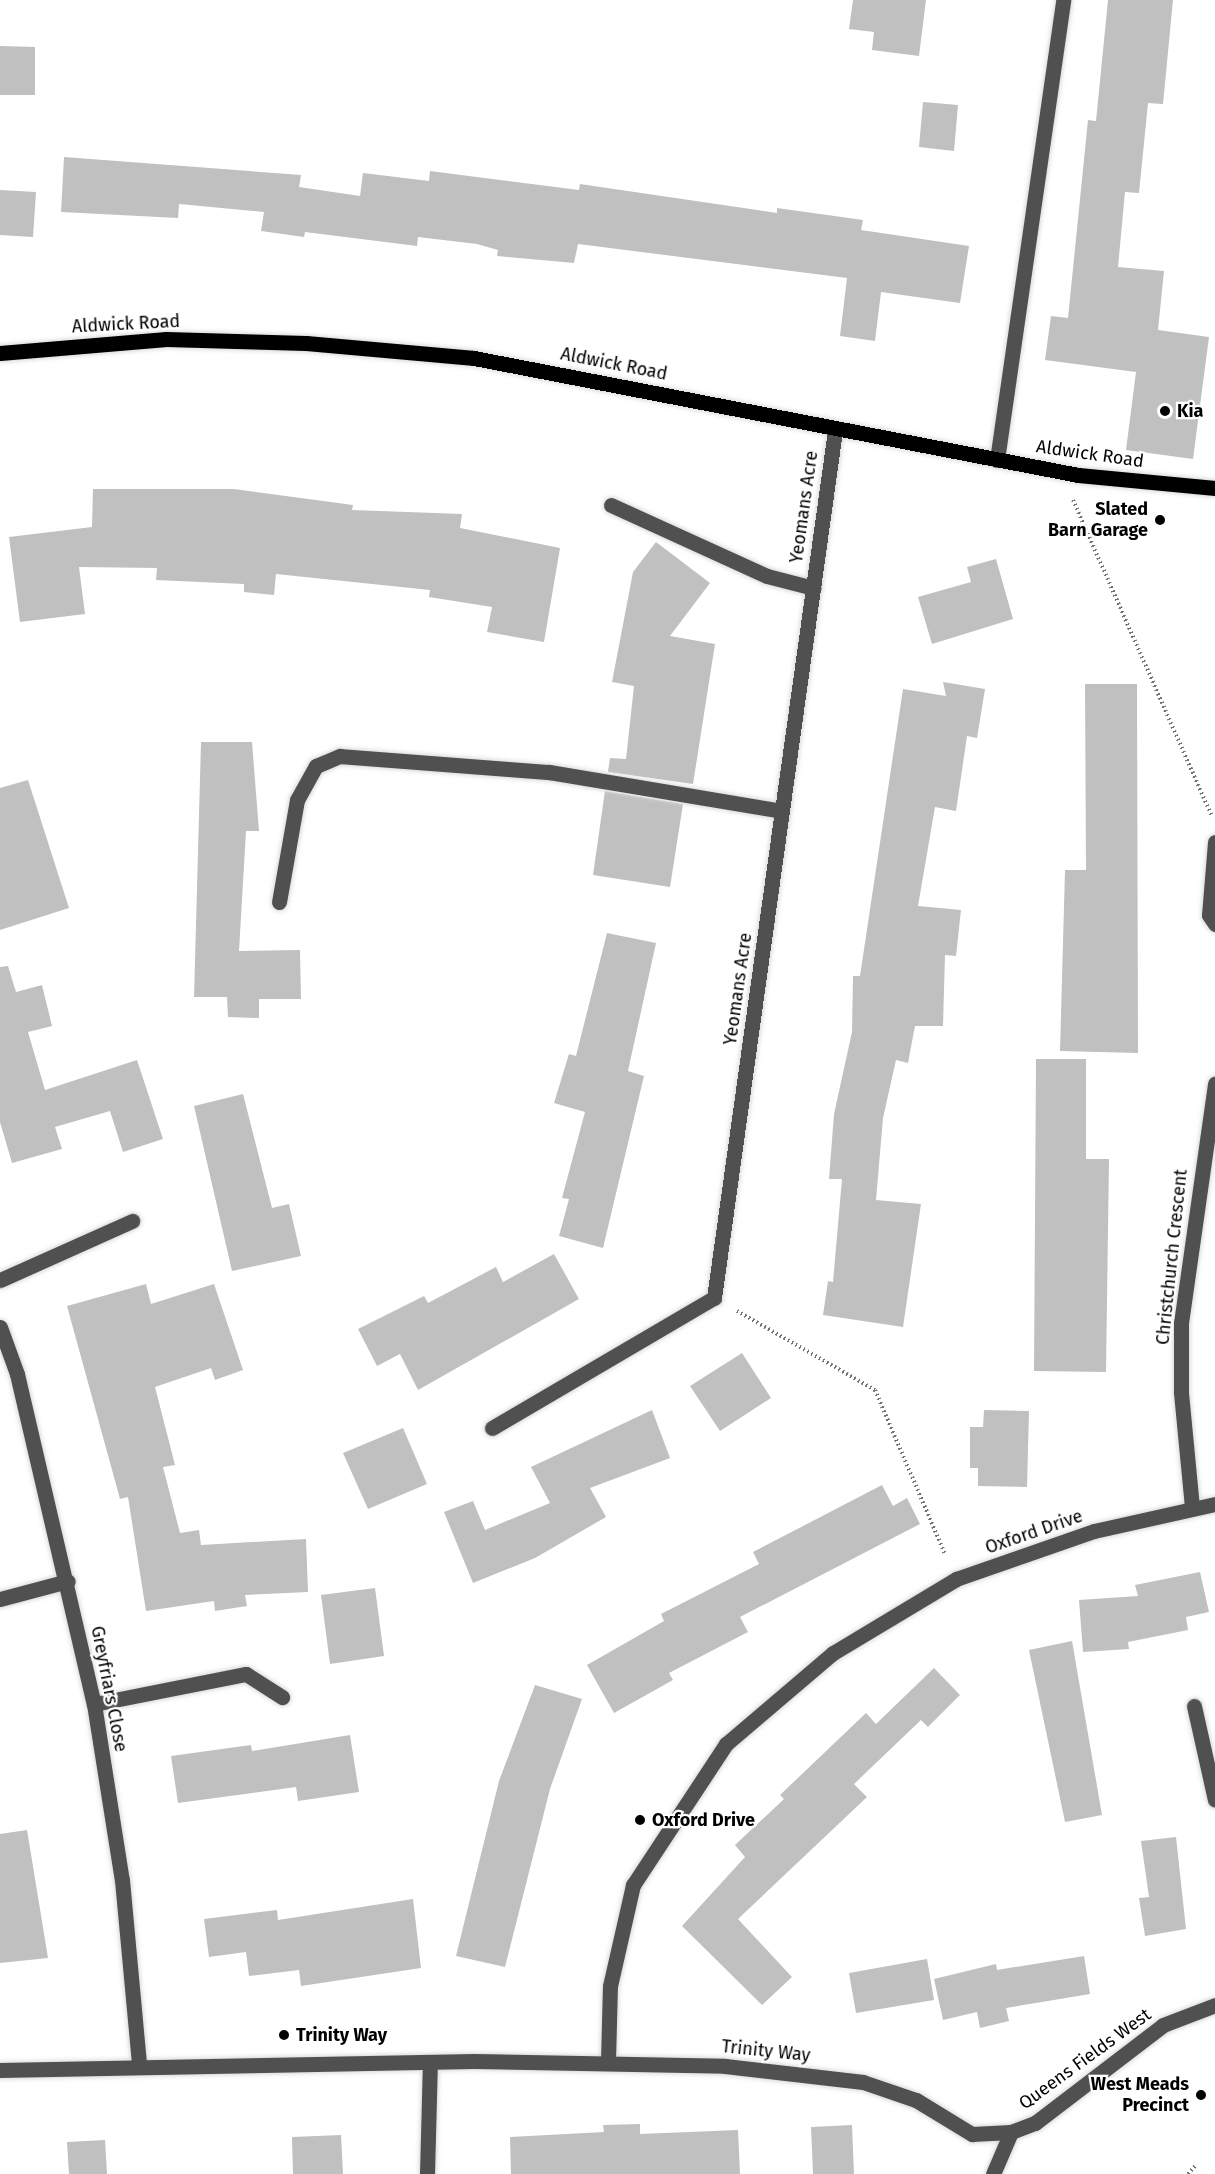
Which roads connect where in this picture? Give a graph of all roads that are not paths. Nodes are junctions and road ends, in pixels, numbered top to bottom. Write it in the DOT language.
graph roads {
  1 [pos="1063,0"];
  2 [pos="0,353"];
  3 [pos="835,430"];
  4 [pos="997,460"];
  5 [pos="1215,488"];
  6 [pos="611,506"];
  7 [pos="813,588"];
  8 [pos="782,811"];
  9 [pos="1215,842"];
  10 [pos="279,902"];
  11 [pos="1215,924"];
  12 [pos="1215,1083"];
  13 [pos="132,1221"];
  14 [pos="0,1280"];
  15 [pos="0,1327"];
  16 [pos="492,1428"];
  17 [pos="1215,1504"];
  18 [pos="1192,1507"];
  19 [pos="68,1581"];
  20 [pos="0,1599"];
  21 [pos="282,1697"];
  22 [pos="94,1704"];
  23 [pos="1194,1706"];
  24 [pos="1215,1800"];
  25 [pos="1215,2005"];
  26 [pos="608,2061"];
  27 [pos="430,2062"];
  28 [pos="139,2065"];
  29 [pos="0,2070"];
  30 [pos="1011,2132"];
  31 [pos="427,2174"];
  32 [pos="993,2174"];
  1 -- 4 [label="street"];
  2 -- 3 [label="main road, Aldwick Road"];
  3 -- 4 [label="main road, Aldwick Road"];
  3 -- 7 [label="street, Yeomans Acre"];
  4 -- 5 [label="main road, Aldwick Road"];
  6 -- 7 [label="street"];
  7 -- 8 [label="street, Yeomans Acre"];
  8 -- 10 [label="street"];
  8 -- 16 [label="street, Yeomans Acre"];
  9 -- 11 [label="street"];
  12 -- 18 [label="street, Christchurch Crescent"];
  13 -- 14 [label="street"];
  15 -- 19 [label="street, Greyfriars Close"];
  17 -- 18 [label="street, Oxford Drive"];
  18 -- 26 [label="street, Oxford Drive"];
  19 -- 20 [label="street"];
  19 -- 22 [label="street, Greyfriars Close"];
  21 -- 22 [label="street"];
  22 -- 28 [label="street, Greyfriars Close"];
  23 -- 24 [label="street"];
  25 -- 30 [label="street, Queens Fields West"];
  26 -- 27 [label="street, Trinity Way"];
  26 -- 30 [label="street, Trinity Way"];
  27 -- 28 [label="street, Trinity Way"];
  27 -- 31 [label="street"];
  28 -- 29 [label="street, Trinity Way"];
  30 -- 32 [label="street"];
}
